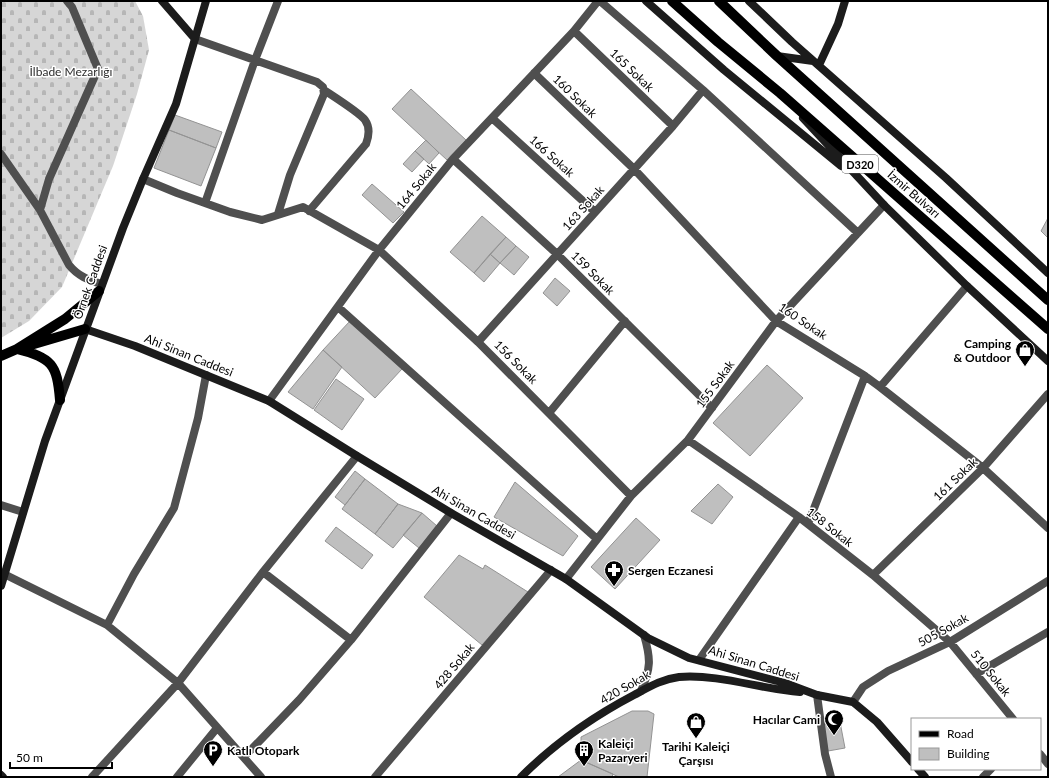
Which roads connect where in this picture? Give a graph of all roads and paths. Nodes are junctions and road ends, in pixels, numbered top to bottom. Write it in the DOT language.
graph roads {
  1 [pos="67,1"];
  2 [pos="162,1"];
  3 [pos="206,1"];
  4 [pos="278,1"];
  5 [pos="599,1"];
  6 [pos="646,1"];
  7 [pos="672,1"];
  8 [pos="719,1"];
  9 [pos="749,1"];
  10 [pos="845,1"];
  11 [pos="574,31"];
  12 [pos="195,40"];
  13 [pos="777,56"];
  14 [pos="255,60"];
  15 [pos="816,63"];
  16 [pos="534,73"];
  17 [pos="324,90"];
  18 [pos="703,90"];
  19 [pos="780,93"];
  20 [pos="492,118"];
  21 [pos="673,126"];
  22 [pos="1,154"];
  23 [pos="453,159"];
  24 [pos="634,170"];
  25 [pos="142,179"];
  26 [pos="864,185"];
  27 [pos="205,203"];
  28 [pos="884,205"];
  29 [pos="40,210"];
  30 [pos="309,211"];
  31 [pos="595,212"];
  32 [pos="278,214"];
  33 [pos="858,233"];
  34 [pos="379,250"];
  35 [pos="557,254"];
  36 [pos="1048,273"];
  37 [pos="967,286"];
  38 [pos="101,287"];
  39 [pos="1048,300"];
  40 [pos="338,306"];
  41 [pos="625,321"];
  42 [pos="776,321"];
  43 [pos="85,329"];
  44 [pos="1048,329"];
  45 [pos="478,342"];
  46 [pos="18,349"];
  47 [pos="1,356"];
  48 [pos="1048,361"];
  49 [pos="206,375"];
  50 [pos="865,376"];
  51 [pos="880,387"];
  52 [pos="1048,394"];
  53 [pos="60,400"];
  54 [pos="269,401"];
  55 [pos="712,408"];
  56 [pos="549,413"];
  57 [pos="688,440"];
  58 [pos="357,456"];
  59 [pos="983,468"];
  60 [pos="631,496"];
  61 [pos="1,505"];
  62 [pos="23,512"];
  63 [pos="451,513"];
  64 [pos="799,518"];
  65 [pos="808,524"];
  66 [pos="1048,528"];
  67 [pos="597,539"];
  68 [pos="551,570"];
  69 [pos="263,572"];
  70 [pos="4,574"];
  71 [pos="873,575"];
  72 [pos="566,578"];
  73 [pos="1048,581"];
  74 [pos="1,586"];
  75 [pos="107,625"];
  76 [pos="1048,632"];
  77 [pos="644,635"];
  78 [pos="351,640"];
  79 [pos="950,642"];
  80 [pos="699,660"];
  81 [pos="976,674"];
  82 [pos="178,683"];
  83 [pos="641,691"];
  84 [pos="813,694"];
  85 [pos="853,702"];
  86 [pos="1011,718"];
  87 [pos="217,728"];
  88 [pos="1041,755"];
  89 [pos="244,757"];
  90 [pos="911,761"];
  91 [pos="1048,764"];
  92 [pos="92,777"];
  93 [pos="177,777"];
  94 [pos="261,777"];
  95 [pos="375,777"];
  96 [pos="521,777"];
  97 [pos="831,777"];
  1 -- 29 [label="street"];
  2 -- 12 [label="main road"];
  3 -- 12 [label="main road, Örnek Caddesi"];
  4 -- 14 [label="street"];
  5 -- 11 [label="street, 164 Sokak"];
  5 -- 18 [label="street"];
  6 -- 26 [label="main road"];
  7 -- 19 [label="main road, İzmir Bulvarı / D320"];
  8 -- 13 [label="main road, İzmir Bulvarı / D320"];
  9 -- 15 [label="main road"];
  10 -- 15 [label="main road"];
  11 -- 16 [label="street, 164 Sokak"];
  11 -- 21 [label="street, 165 Sokak"];
  12 -- 14 [label="street"];
  12 -- 25 [label="main road, Örnek Caddesi"];
  13 -- 15 [label="main road"];
  13 -- 39 [label="main road, İzmir Bulvarı / D320"];
  14 -- 17 [label="street"];
  14 -- 27 [label="street"];
  15 -- 36 [label="main road"];
  16 -- 20 [label="street, 164 Sokak"];
  16 -- 24 [label="street, 160 Sokak"];
  17 -- 30 [label="street"];
  17 -- 32 [label="street"];
  18 -- 21 [label="street, 163 Sokak"];
  18 -- 33 [label="street"];
  19 -- 26 [label="main road"];
  19 -- 44 [label="main road, İzmir Bulvarı / D320"];
  20 -- 23 [label="street, 164 Sokak"];
  20 -- 31 [label="street, 166 Sokak"];
  21 -- 24 [label="street, 163 Sokak"];
  22 -- 29 [label="street"];
  23 -- 34 [label="street, 164 Sokak"];
  23 -- 35 [label="street, 159 Sokak"];
  24 -- 31 [label="street, 163 Sokak"];
  24 -- 42 [label="street, 160 Sokak"];
  25 -- 27 [label="street"];
  25 -- 38 [label="main road, Örnek Caddesi"];
  26 -- 28 [label="main road"];
  27 -- 32 [label="street"];
  28 -- 33 [label="street, 155 Sokak"];
  28 -- 37 [label="main road"];
  29 -- 38 [label="street"];
  30 -- 32 [label="street"];
  30 -- 34 [label="street, 156 Sokak"];
  31 -- 35 [label="street, 163 Sokak"];
  33 -- 42 [label="street, 155 Sokak"];
  34 -- 40 [label="street, 164 Sokak"];
  34 -- 45 [label="street, 156 Sokak"];
  35 -- 41 [label="street, 159 Sokak"];
  35 -- 45 [label="street, 163 Sokak"];
  37 -- 48 [label="main road"];
  37 -- 51 [label="street"];
  38 -- 43 [label="main road, Örnek Caddesi"];
  38 -- 46 [label="main road"];
  40 -- 54 [label="street, 164 Sokak"];
  40 -- 67 [label="street"];
  41 -- 55 [label="street, 159 Sokak"];
  41 -- 56 [label="street"];
  42 -- 50 [label="street, 160 Sokak"];
  42 -- 55 [label="street, 155 Sokak"];
  43 -- 46 [label="main road"];
  43 -- 49 [label="main road, Ahi Sinan Caddesi"];
  43 -- 53 [label="main road, Örnek Caddesi"];
  45 -- 56 [label="street, 156 Sokak"];
  46 -- 47 [label="main road"];
  46 -- 53 [label="main road"];
  49 -- 54 [label="main road, Ahi Sinan Caddesi"];
  49 -- 75 [label="street"];
  50 -- 51 [label="street, 160 Sokak"];
  50 -- 65 [label="street"];
  51 -- 59 [label="street, 160 Sokak"];
  52 -- 59 [label="street, 161 Sokak"];
  53 -- 62 [label="main road, Örnek Caddesi"];
  54 -- 58 [label="main road, Ahi Sinan Caddesi"];
  55 -- 57 [label="street, 155 Sokak"];
  56 -- 60 [label="street, 156 Sokak"];
  57 -- 60 [label="street, 155 Sokak"];
  57 -- 64 [label="street, 158 Sokak"];
  58 -- 63 [label="main road, Ahi Sinan Caddesi"];
  58 -- 69 [label="street"];
  59 -- 66 [label="street, 160 Sokak"];
  59 -- 71 [label="street, 161 Sokak"];
  60 -- 67 [label="street, 155 Sokak"];
  61 -- 62 [label="street"];
  62 -- 70 [label="main road, Örnek Caddesi"];
  63 -- 68 [label="main road, Ahi Sinan Caddesi"];
  63 -- 78 [label="street"];
  64 -- 65 [label="street, 158 Sokak"];
  64 -- 80 [label="street"];
  65 -- 71 [label="street, 158 Sokak"];
  67 -- 72 [label="street, 155 Sokak"];
  68 -- 72 [label="main road, Ahi Sinan Caddesi"];
  68 -- 95 [label="street, 428 Sokak"];
  69 -- 78 [label="street"];
  69 -- 82 [label="street"];
  70 -- 74 [label="main road, Örnek Caddesi"];
  70 -- 75 [label="street"];
  71 -- 79 [label="street, 158 Sokak"];
  72 -- 77 [label="main road, Ahi Sinan Caddesi"];
  73 -- 79 [label="street, 505 Sokak"];
  75 -- 82 [label="street"];
  76 -- 81 [label="street"];
  77 -- 80 [label="main road, Ahi Sinan Caddesi"];
  77 -- 83 [label="street"];
  78 -- 89 [label="street"];
  79 -- 81 [label="street, 510 Sokak"];
  79 -- 85 [label="street, 505 Sokak"];
  80 -- 84 [label="main road, Ahi Sinan Caddesi"];
  81 -- 86 [label="street, 510 Sokak"];
  82 -- 87 [label="street"];
  82 -- 92 [label="street"];
  83 -- 84 [label="main road, 420 Sokak"];
  83 -- 96 [label="main road, 420 Sokak"];
  84 -- 85 [label="main road, Ahi Sinan Caddesi"];
  84 -- 97 [label="street"];
  85 -- 90 [label="main road"];
  87 -- 89 [label="street"];
  87 -- 93 [label="street"];
  88 -- 91 [label="street"];
  89 -- 94 [label="street"];
}
